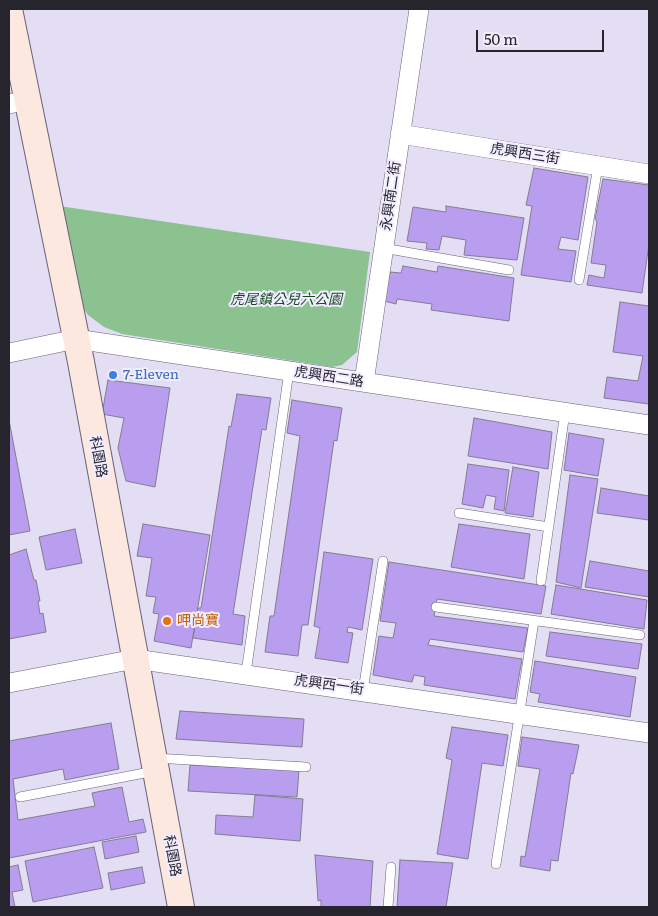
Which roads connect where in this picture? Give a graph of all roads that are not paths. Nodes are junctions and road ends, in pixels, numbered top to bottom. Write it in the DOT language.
graph roads {
  1 [pos="10,9"];
  2 [pos="418,9"];
  3 [pos="18,102"];
  4 [pos="400,134"];
  5 [pos="598,166"];
  6 [pos="649,174"];
  7 [pos="383,248"];
  8 [pos="509,270"];
  9 [pos="579,280"];
  10 [pos="76,339"];
  11 [pos="9,353"];
  12 [pos="289,371"];
  13 [pos="364,382"];
  14 [pos="565,412"];
  15 [pos="649,425"];
  16 [pos="459,513"];
  17 [pos="549,527"];
  18 [pos="383,560"];
  19 [pos="541,581"];
  20 [pos="436,607"];
  21 [pos="534,621"];
  22 [pos="640,635"];
  23 [pos="135,659"];
  24 [pos="246,673"];
  25 [pos="9,683"];
  26 [pos="364,691"];
  27 [pos="519,714"];
  28 [pos="649,734"];
  29 [pos="156,764"];
  30 [pos="306,767"];
  31 [pos="20,797"];
  32 [pos="496,864"];
  33 [pos="391,867"];
  34 [pos="181,907"];
  35 [pos="388,907"];
  1 -- 3 [label="street, 科園路"];
  2 -- 4 [label="street, 永興南二街"];
  3 -- 10 [label="street, 科園路"];
  4 -- 5 [label="street, 虎興西三街"];
  4 -- 7 [label="street, 永興南二街"];
  5 -- 6 [label="street, 虎興西三街"];
  5 -- 9 [label="lane"];
  7 -- 8 [label="lane"];
  7 -- 13 [label="street, 永興南二街"];
  10 -- 11 [label="street, 虎興西二路"];
  10 -- 12 [label="street, 虎興西二路"];
  10 -- 23 [label="street, 科園路"];
  12 -- 13 [label="street, 虎興西二路"];
  12 -- 24 [label="lane"];
  13 -- 14 [label="street, 虎興西二路"];
  14 -- 15 [label="street, 虎興西二路"];
  14 -- 17 [label="lane"];
  16 -- 17 [label="lane"];
  17 -- 19 [label="lane"];
  18 -- 26 [label="lane"];
  20 -- 21 [label="lane"];
  21 -- 22 [label="lane"];
  21 -- 27 [label="lane"];
  23 -- 24 [label="street, 虎興西一街"];
  23 -- 25 [label="street, 虎興西一街"];
  23 -- 29 [label="street, 科園路"];
  24 -- 26 [label="street, 虎興西一街"];
  26 -- 27 [label="street, 虎興西一街"];
  27 -- 28 [label="street, 虎興西一街"];
  27 -- 32 [label="lane"];
  29 -- 30 [label="lane"];
  29 -- 31 [label="lane"];
  29 -- 34 [label="street, 科園路"];
  33 -- 35 [label="lane"];
}
